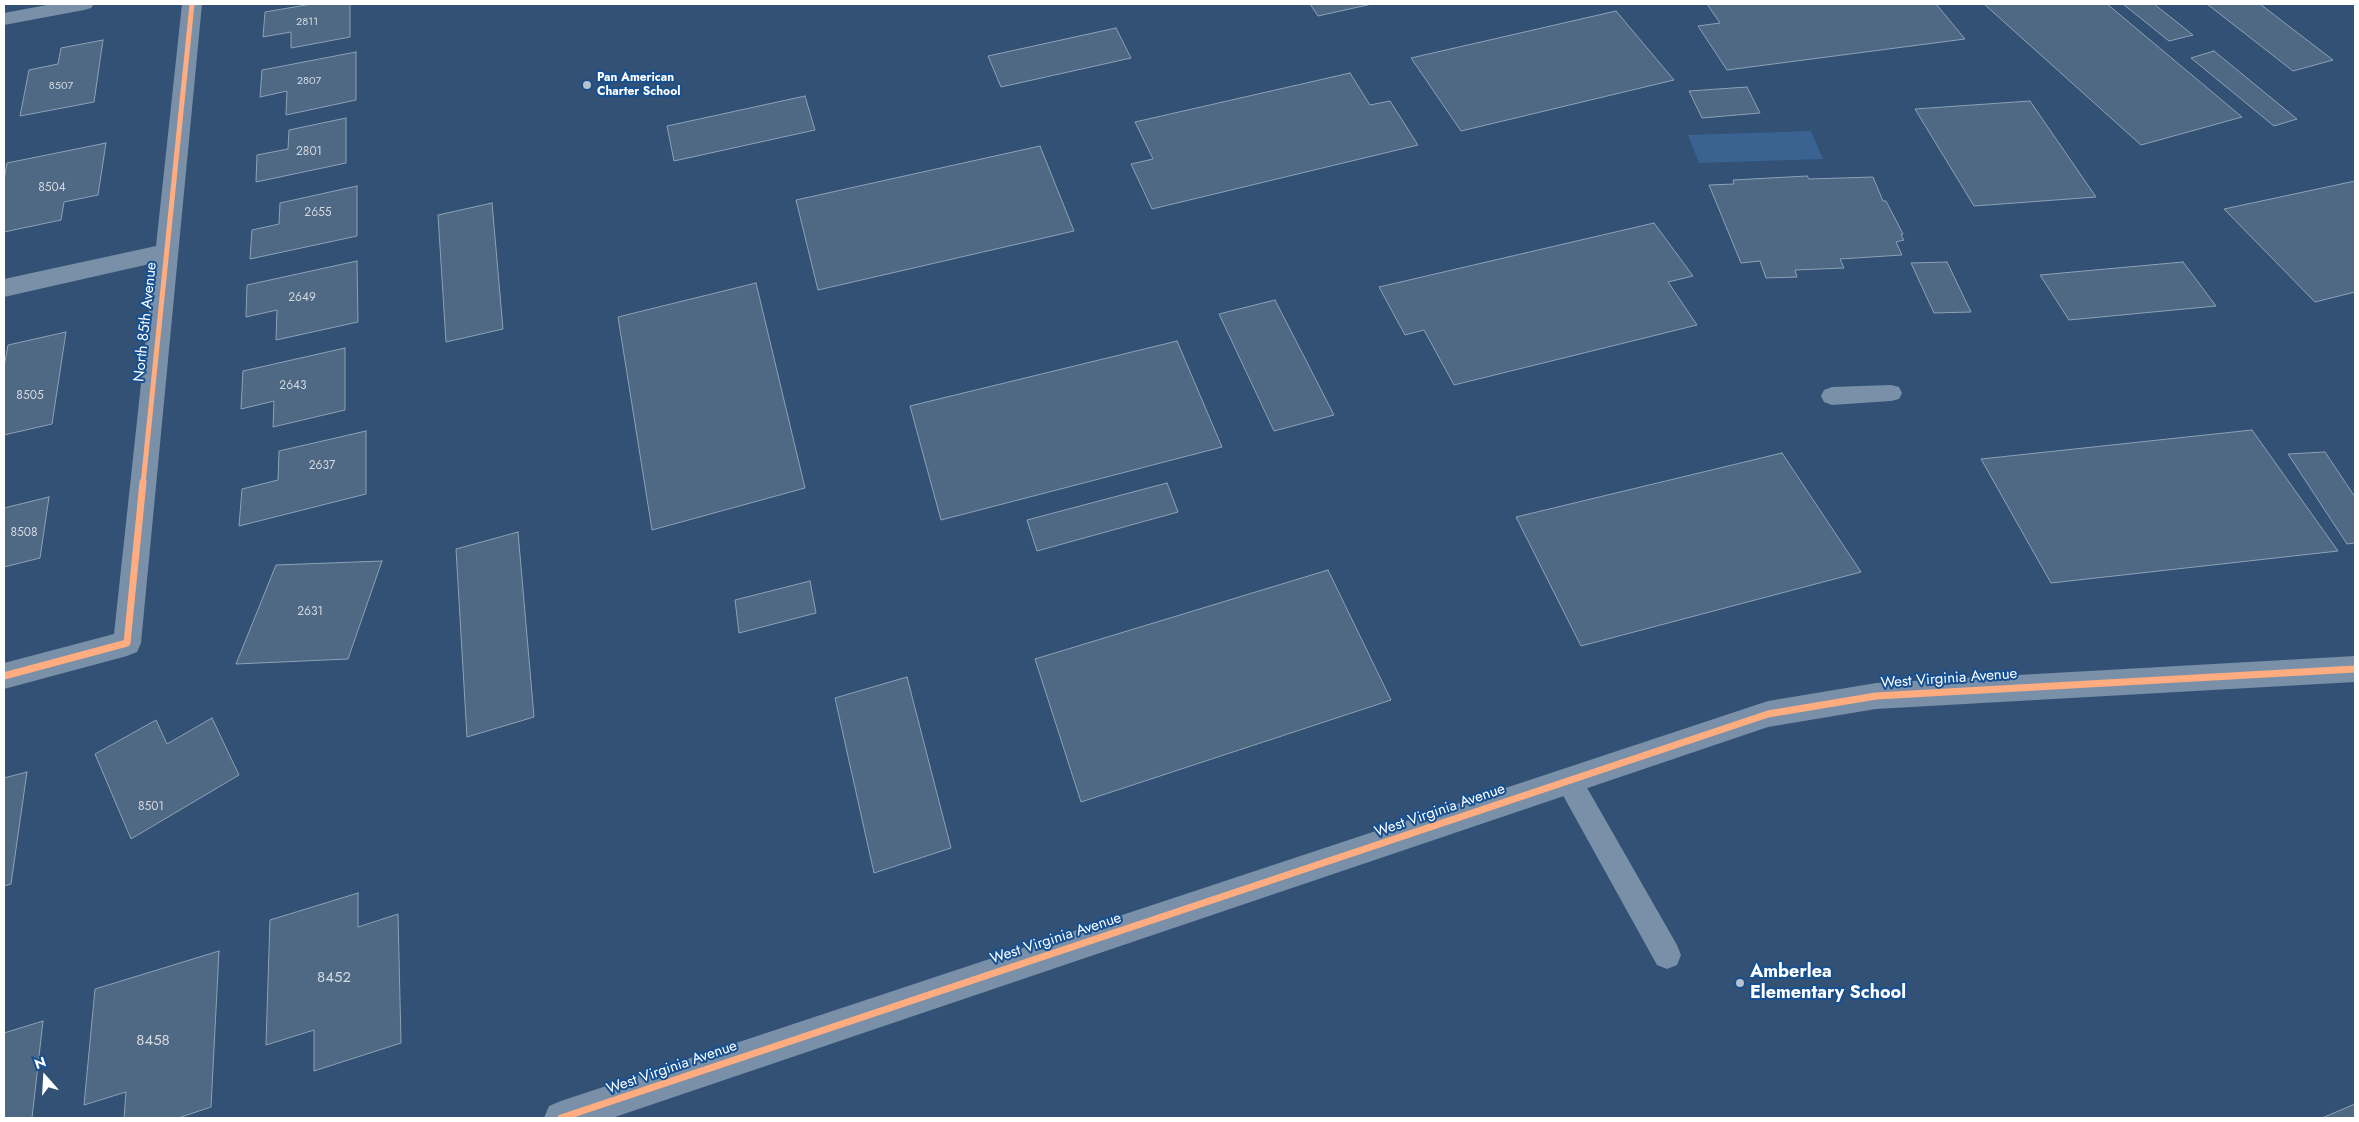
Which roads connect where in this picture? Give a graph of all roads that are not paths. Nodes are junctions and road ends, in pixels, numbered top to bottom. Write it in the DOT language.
graph roads {
  1 [pos="84,4"];
  2 [pos="192,4"];
  3 [pos="4,18"];
  4 [pos="165,252"];
  5 [pos="4,288"];
  6 [pos="1891,393"];
  7 [pos="1832,396"];
  8 [pos="2355,669"];
  9 [pos="4,676"];
  10 [pos="1569,781"];
  11 [pos="1667,955"];
  12 [pos="561,1118"];
  1 -- 3 [label="street"];
  2 -- 4 [label="street, North 85th Avenue"];
  4 -- 5 [label="street"];
  4 -- 9 [label="street, North 85th Avenue"];
  6 -- 7 [label="lane"];
  8 -- 10 [label="street, West Virginia Avenue"];
  10 -- 11 [label="lane"];
  10 -- 12 [label="street, West Virginia Avenue"];
}
